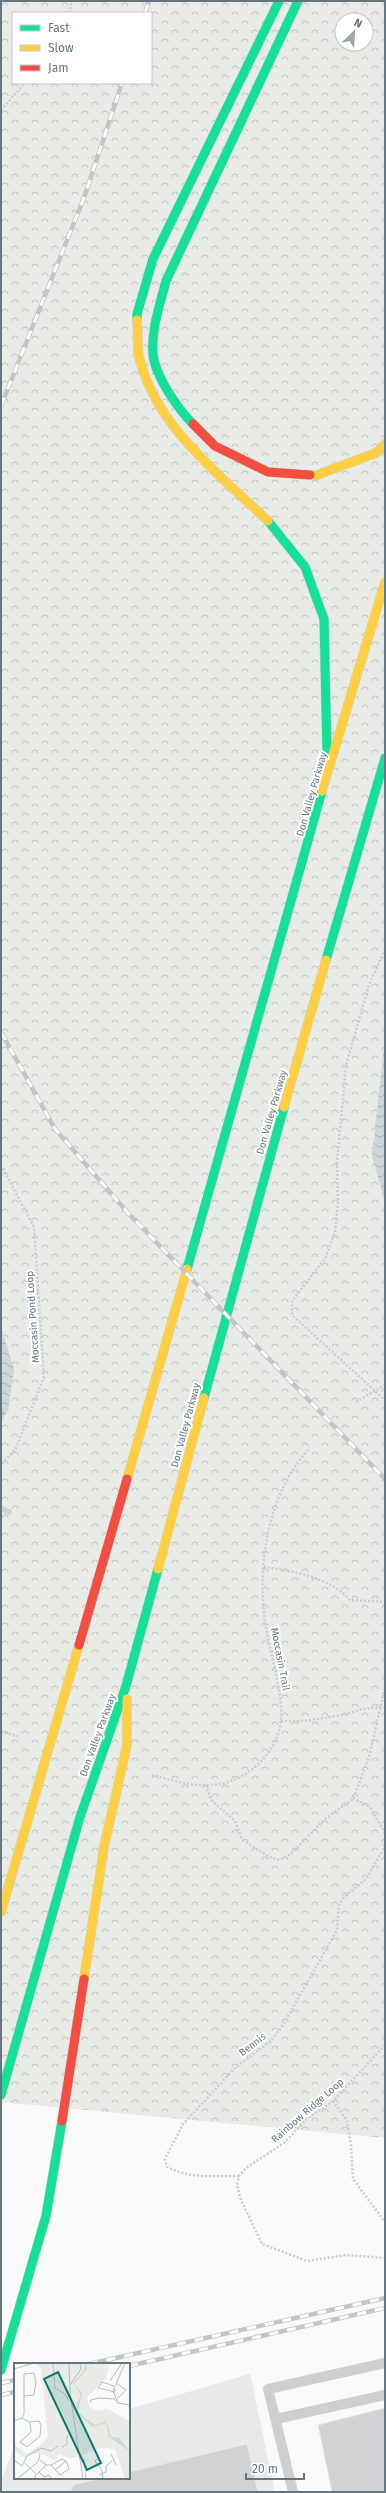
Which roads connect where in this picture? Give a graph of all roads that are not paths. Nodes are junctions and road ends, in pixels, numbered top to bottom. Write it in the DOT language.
graph roads {
  1 [pos="279,1"];
  2 [pos="298,1"];
  3 [pos="385,444"];
  4 [pos="385,582"];
  5 [pos="385,758"];
  6 [pos="328,772"];
  7 [pos="126,1686"];
  8 [pos="1,1912"];
  9 [pos="1,2095"];
  10 [pos="385,2364"];
  11 [pos="1,2370"];
  12 [pos="385,2395"];
  13 [pos="276,2419"];
  14 [pos="293,2492"];
  1 -- 6 [label="highway"];
  2 -- 3 [label="highway"];
  4 -- 6 [label="highway, Don Valley Parkway"];
  5 -- 7 [label="highway, Don Valley Parkway"];
  6 -- 8 [label="highway, Don Valley Parkway"];
  7 -- 9 [label="highway, Don Valley Parkway"];
  7 -- 11 [label="highway"];
  10 -- 13 [label="lane"];
  12 -- 13 [label="lane"];
  13 -- 14 [label="lane"];
}
